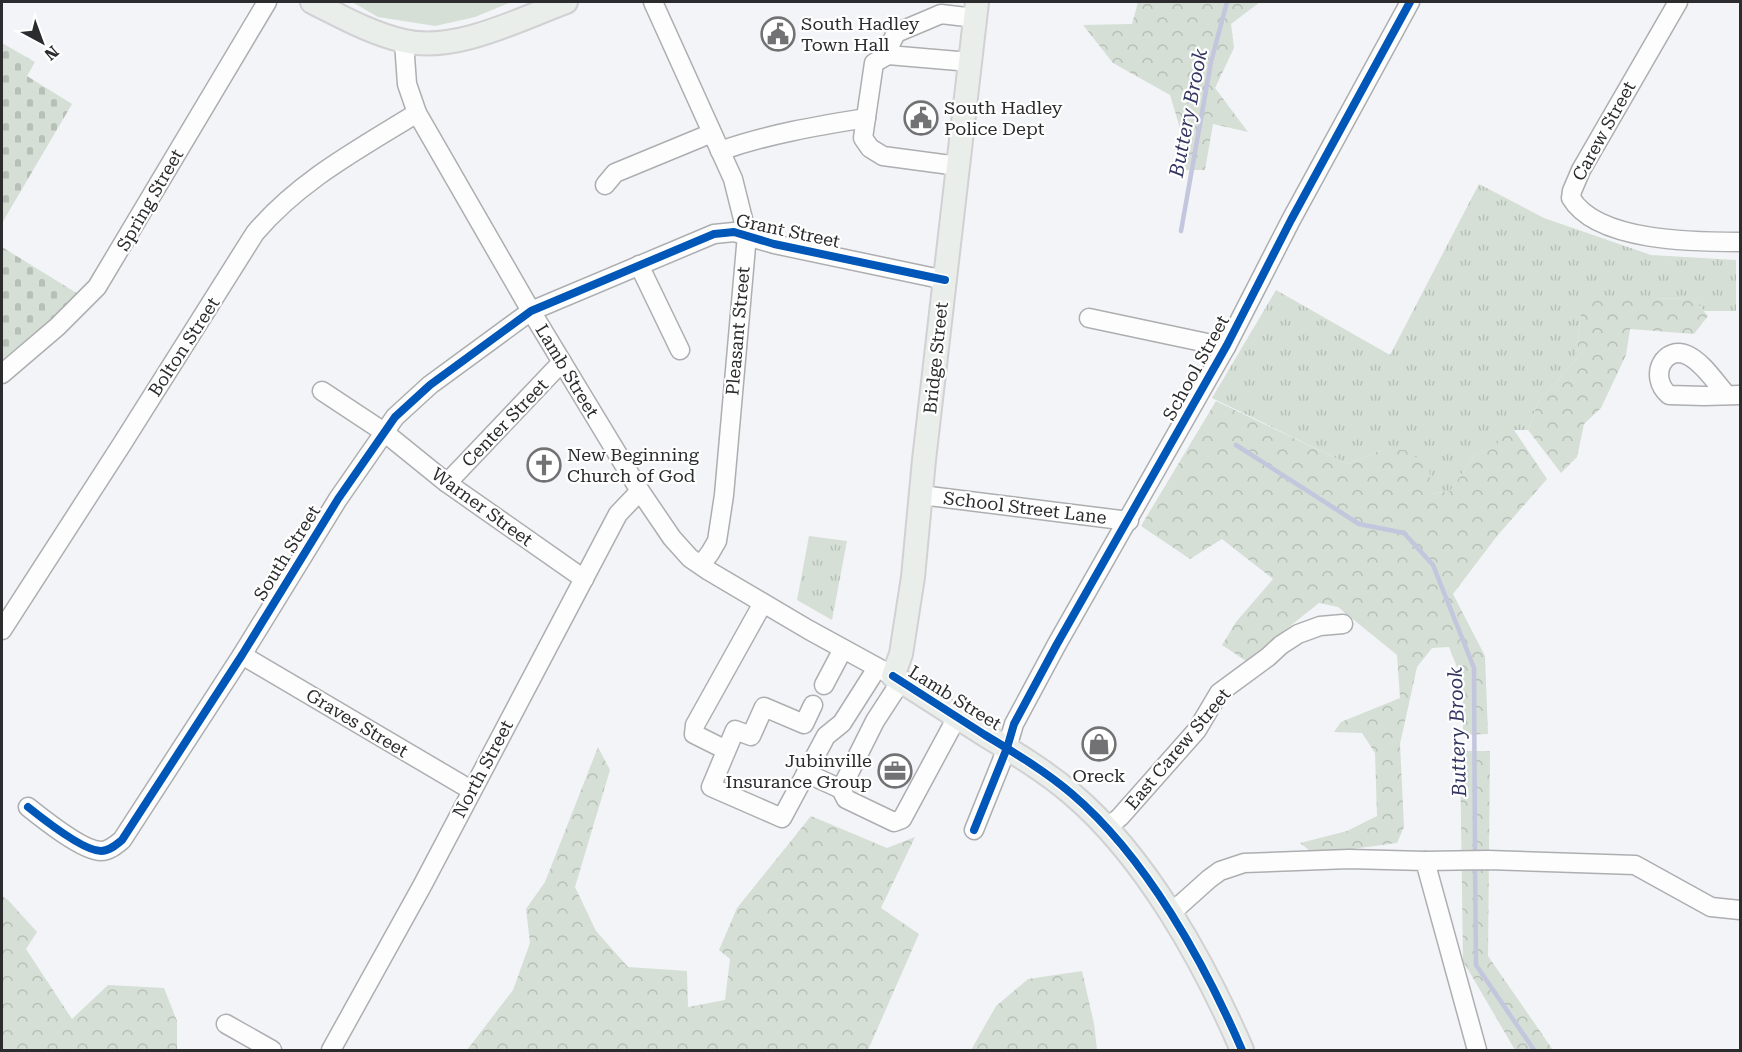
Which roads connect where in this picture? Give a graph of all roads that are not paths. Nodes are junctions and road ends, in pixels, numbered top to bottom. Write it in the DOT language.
graph roads {
  1 [pos="267,2"];
  2 [pos="312,2"];
  3 [pos="566,2"];
  4 [pos="653,2"];
  5 [pos="1410,2"];
  6 [pos="1678,2"];
  7 [pos="976,10"];
  8 [pos="404,42"];
  9 [pos="888,55"];
  10 [pos="970,62"];
  11 [pos="417,112"];
  12 [pos="866,118"];
  13 [pos="712,133"];
  14 [pos="720,152"];
  15 [pos="958,166"];
  16 [pos="605,184"];
  17 [pos="747,236"];
  18 [pos="1740,242"];
  19 [pos="639,266"];
  20 [pos="945,280"];
  21 [pos="531,311"];
  22 [pos="1089,318"];
  23 [pos="1226,347"];
  24 [pos="680,350"];
  25 [pos="562,362"];
  26 [pos="2,374"];
  27 [pos="322,391"];
  28 [pos="384,432"];
  29 [pos="447,483"];
  30 [pos="640,491"];
  31 [pos="921,495"];
  32 [pos="1129,521"];
  33 [pos="701,565"];
  34 [pos="584,579"];
  35 [pos="763,603"];
  36 [pos="1343,624"];
  37 [pos="2,630"];
  38 [pos="843,649"];
  39 [pos="242,655"];
  40 [pos="890,675"];
  41 [pos="824,685"];
  42 [pos="813,705"];
  43 [pos="957,717"];
  44 [pos="804,724"];
  45 [pos="825,736"];
  46 [pos="1007,748"];
  47 [pos="726,750"];
  48 [pos="806,773"];
  49 [pos="841,789"];
  50 [pos="471,790"];
  51 [pos="27,807"];
  52 [pos="1107,828"];
  53 [pos="974,830"];
  54 [pos="1425,861"];
  55 [pos="1740,910"];
  56 [pos="1170,914"];
  57 [pos="226,1024"];
  58 [pos="272,1050"];
  59 [pos="331,1050"];
  60 [pos="1242,1050"];
  61 [pos="1477,1050"];
  1 -- 26 [label="street, Spring Street"];
  2 -- 8 [label="main road"];
  3 -- 8 [label="main road"];
  4 -- 13 [label="street, Pleasant Street"];
  5 -- 23 [label="street, School Street"];
  6 -- 18 [label="street, Carew Street"];
  7 -- 9 [label="street"];
  7 -- 10 [label="main road, Bridge Street"];
  8 -- 11 [label="street, Lamb Street"];
  9 -- 10 [label="street"];
  9 -- 12 [label="street"];
  10 -- 15 [label="main road, Bridge Street"];
  11 -- 21 [label="street, Lamb Street"];
  11 -- 37 [label="street, Bolton Street"];
  12 -- 14 [label="street"];
  12 -- 15 [label="street"];
  13 -- 14 [label="street, Pleasant Street"];
  13 -- 16 [label="street"];
  14 -- 17 [label="street, Pleasant Street"];
  15 -- 20 [label="main road, Bridge Street"];
  17 -- 19 [label="street, Grant Street"];
  17 -- 20 [label="street, Grant Street"];
  17 -- 33 [label="street, Pleasant Street"];
  19 -- 21 [label="street, Grant Street"];
  19 -- 24 [label="street"];
  20 -- 31 [label="main road, Bridge Street"];
  21 -- 25 [label="street, Lamb Street"];
  21 -- 28 [label="street, South Street"];
  22 -- 23 [label="street"];
  23 -- 32 [label="street, School Street"];
  25 -- 29 [label="street, Center Street"];
  25 -- 30 [label="street, Lamb Street"];
  27 -- 28 [label="street, Warner Street"];
  28 -- 29 [label="street, Warner Street"];
  28 -- 39 [label="street, South Street"];
  29 -- 34 [label="street, Warner Street"];
  30 -- 33 [label="street, Lamb Street"];
  30 -- 34 [label="street, North Street"];
  31 -- 32 [label="street, School Street Lane"];
  31 -- 40 [label="main road, Bridge Street"];
  32 -- 46 [label="street, School Street"];
  33 -- 35 [label="street, Lamb Street"];
  34 -- 50 [label="street, North Street"];
  35 -- 38 [label="street, Lamb Street"];
  35 -- 47 [label="street"];
  36 -- 52 [label="street, East Carew Street"];
  38 -- 40 [label="street, Lamb Street"];
  38 -- 41 [label="street"];
  39 -- 50 [label="street, Graves Street"];
  39 -- 51 [label="street, South Street"];
  40 -- 43 [label="main road, Lamb Street"];
  40 -- 45 [label="street"];
  40 -- 49 [label="street"];
  42 -- 44 [label="street"];
  43 -- 46 [label="main road, Lamb Street"];
  43 -- 49 [label="street"];
  44 -- 45 [label="street"];
  44 -- 47 [label="street"];
  45 -- 48 [label="street"];
  46 -- 52 [label="main road, Lamb Street"];
  46 -- 53 [label="street, School Street"];
  47 -- 48 [label="street"];
  48 -- 49 [label="street"];
  50 -- 59 [label="street, North Street"];
  52 -- 56 [label="main road, Lamb Street"];
  54 -- 55 [label="street"];
  54 -- 56 [label="street"];
  54 -- 61 [label="street"];
  56 -- 60 [label="main road, Lamb Street"];
  57 -- 58 [label="street"];
}
